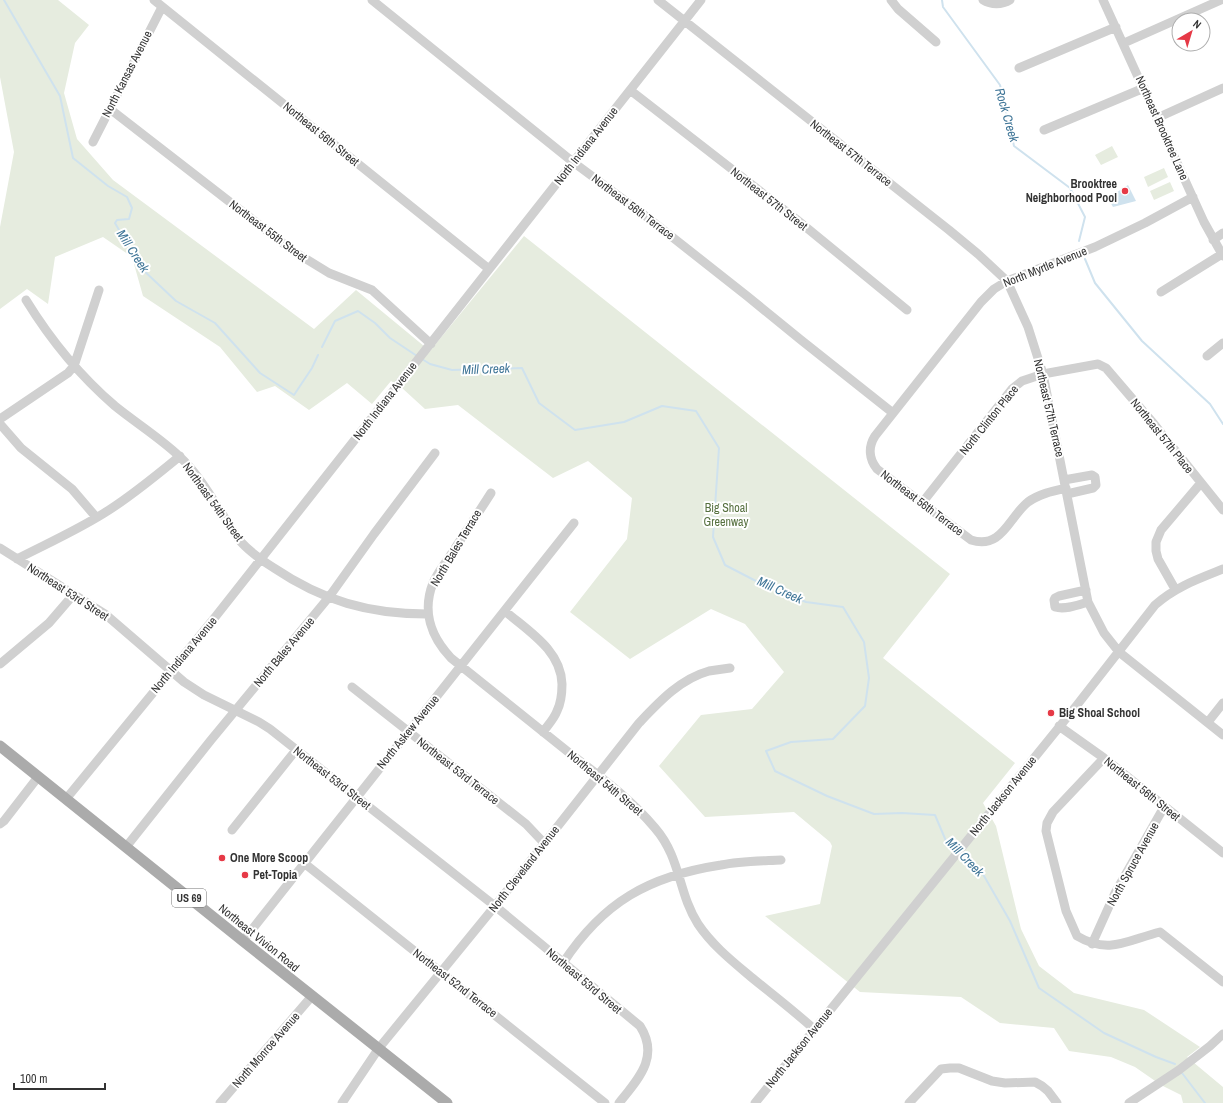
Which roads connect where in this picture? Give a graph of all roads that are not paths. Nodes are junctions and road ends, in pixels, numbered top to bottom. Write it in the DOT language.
graph roads {
  1 [pos="154,0"];
  2 [pos="372,0"];
  3 [pos="658,0"];
  4 [pos="701,0"];
  5 [pos="892,0"];
  6 [pos="983,0"];
  7 [pos="1010,0"];
  8 [pos="1103,0"];
  9 [pos="1221,0"];
  10 [pos="162,7"];
  11 [pos="685,21"];
  12 [pos="1116,27"];
  13 [pos="936,42"];
  14 [pos="1124,43"];
  15 [pos="1019,68"];
  16 [pos="1144,88"];
  17 [pos="1223,88"];
  18 [pos="630,90"];
  19 [pos="110,109"];
  20 [pos="1157,118"];
  21 [pos="1044,130"];
  22 [pos="93,142"];
  23 [pos="573,162"];
  24 [pos="1193,197"];
  25 [pos="1223,233"];
  26 [pos="1214,240"];
  27 [pos="1222,255"];
  28 [pos="489,269"];
  29 [pos="1007,282"];
  30 [pos="99,290"];
  31 [pos="1161,292"];
  32 [pos="26,300"];
  33 [pos="907,310"];
  34 [pos="1223,343"];
  35 [pos="431,344"];
  36 [pos="1207,356"];
  37 [pos="1100,364"];
  38 [pos="74,366"];
  39 [pos="1044,374"];
  40 [pos="893,413"];
  41 [pos="0,419"];
  42 [pos="0,424"];
  43 [pos="870,449"];
  44 [pos="435,453"];
  45 [pos="180,456"];
  46 [pos="1200,484"];
  47 [pos="1066,487"];
  48 [pos="491,493"];
  49 [pos="922,503"];
  50 [pos="1223,510"];
  51 [pos="96,517"];
  52 [pos="574,523"];
  53 [pos="0,548"];
  54 [pos="17,559"];
  55 [pos="260,559"];
  56 [pos="1223,569"];
  57 [pos="1175,589"];
  58 [pos="1086,590"];
  59 [pos="74,594"];
  60 [pos="329,598"];
  61 [pos="1088,602"];
  62 [pos="505,611"];
  63 [pos="428,614"];
  64 [pos="1119,652"];
  65 [pos="0,664"];
  66 [pos="461,666"];
  67 [pos="730,668"];
  68 [pos="171,670"];
  69 [pos="352,687"];
  70 [pos="1223,704"];
  71 [pos="235,711"];
  72 [pos="1208,722"];
  73 [pos="1059,726"];
  74 [pos="408,732"];
  75 [pos="543,732"];
  76 [pos="1223,735"];
  77 [pos="0,746"];
  78 [pos="296,750"];
  79 [pos="1104,758"];
  80 [pos="598,775"];
  81 [pos="38,776"];
  82 [pos="356,797"];
  83 [pos="66,799"];
  84 [pos="1164,807"];
  85 [pos="0,824"];
  86 [pos="232,830"];
  87 [pos="544,843"];
  88 [pos="126,847"];
  89 [pos="1223,853"];
  90 [pos="781,860"];
  91 [pos="304,863"];
  92 [pos="679,874"];
  93 [pos="495,906"];
  94 [pos="243,941"];
  95 [pos="1092,944"];
  96 [pos="563,963"];
  97 [pos="442,972"];
  98 [pos="1223,982"];
  99 [pos="312,996"];
  100 [pos="814,1029"];
  101 [pos="1223,1034"];
  102 [pos="379,1048"];
  103 [pos="220,1103"];
  104 [pos="342,1103"];
  105 [pos="447,1103"];
  106 [pos="605,1103"];
  107 [pos="620,1103"];
  108 [pos="755,1103"];
  109 [pos="909,1103"];
  110 [pos="1057,1103"];
  111 [pos="1129,1103"];
  1 -- 10 [label="street, Northeast 56th Street"];
  2 -- 23 [label="street, Northeast 56th Terrace"];
  3 -- 11 [label="street, Northeast 57th Terrace"];
  4 -- 11 [label="street, North Indiana Avenue"];
  5 -- 13 [label="street"];
  6 -- 7 [label="street"];
  8 -- 12 [label="street, Northeast Brooktree Lane"];
  9 -- 14 [label="street"];
  10 -- 19 [label="street, North Kansas Avenue"];
  10 -- 28 [label="street, Northeast 56th Street"];
  11 -- 18 [label="street, North Indiana Avenue"];
  11 -- 29 [label="street, Northeast 57th Terrace"];
  12 -- 14 [label="street, Northeast Brooktree Lane"];
  12 -- 15 [label="street"];
  14 -- 16 [label="street, Northeast Brooktree Lane"];
  16 -- 20 [label="street, Northeast Brooktree Lane"];
  16 -- 21 [label="street"];
  17 -- 20 [label="street"];
  18 -- 23 [label="street, North Indiana Avenue"];
  18 -- 33 [label="street, Northeast 57th Street"];
  19 -- 22 [label="street, North Kansas Avenue"];
  19 -- 35 [label="street, Northeast 55th Street"];
  20 -- 24 [label="street, Northeast Brooktree Lane"];
  23 -- 28 [label="street, North Indiana Avenue"];
  23 -- 40 [label="street, Northeast 56th Terrace"];
  24 -- 26 [label="street, Northeast Brooktree Lane"];
  24 -- 29 [label="street, North Myrtle Avenue"];
  25 -- 26 [label="street"];
  26 -- 27 [label="street, Northeast Brooktree Lane"];
  27 -- 31 [label="street"];
  28 -- 35 [label="street, North Indiana Avenue"];
  29 -- 39 [label="street, Northeast 57th Terrace"];
  29 -- 40 [label="street, North Myrtle Avenue"];
  30 -- 38 [label="street"];
  32 -- 38 [label="street, Northeast 54th Street"];
  34 -- 36 [label="street"];
  35 -- 55 [label="street, North Indiana Avenue"];
  37 -- 39 [label="street, North Clinton Place"];
  37 -- 46 [label="street, Northeast 57th Place"];
  38 -- 41 [label="street"];
  38 -- 45 [label="street, Northeast 54th Street"];
  39 -- 47 [label="street, Northeast 57th Terrace"];
  39 -- 49 [label="street, North Clinton Place"];
  40 -- 43 [label="street, North Myrtle Avenue"];
  42 -- 51 [label="street"];
  43 -- 49 [label="street, Northeast 56th Terrace"];
  44 -- 60 [label="street, North Bales Avenue"];
  45 -- 51 [label="street"];
  45 -- 55 [label="street, Northeast 54th Street"];
  46 -- 50 [label="street, Northeast 57th Place"];
  46 -- 57 [label="street"];
  47 -- 49 [label="street, Northeast 56th Terrace"];
  47 -- 58 [label="street, Northeast 57th Terrace"];
  48 -- 63 [label="street, North Bales Terrace"];
  51 -- 54 [label="street"];
  52 -- 62 [label="street, North Askew Avenue"];
  53 -- 54 [label="street, Northeast 53rd Street"];
  54 -- 59 [label="street, Northeast 53rd Street"];
  55 -- 60 [label="street, Northeast 54th Street"];
  55 -- 68 [label="street, North Indiana Avenue"];
  56 -- 57 [label="street, North Jackson Avenue"];
  57 -- 64 [label="street, North Jackson Avenue"];
  58 -- 61 [label="street, Northeast 57th Terrace"];
  58 -- 61 [label="street"];
  59 -- 65 [label="street"];
  59 -- 68 [label="street, Northeast 53rd Street"];
  60 -- 63 [label="street, Northeast 54th Street"];
  60 -- 71 [label="street, North Bales Avenue"];
  61 -- 64 [label="street, Northeast 57th Terrace"];
  62 -- 66 [label="street, North Askew Avenue"];
  62 -- 75 [label="street"];
  63 -- 66 [label="street, North Bales Terrace"];
  64 -- 72 [label="street, Northeast 57th Terrace"];
  64 -- 73 [label="street, North Jackson Avenue"];
  66 -- 74 [label="street, North Askew Avenue"];
  66 -- 75 [label="street, Northeast 54th Street"];
  67 -- 80 [label="street, North Cleveland Avenue"];
  68 -- 71 [label="street, Northeast 53rd Street"];
  68 -- 83 [label="street, North Indiana Avenue"];
  69 -- 74 [label="street, Northeast 53rd Terrace"];
  70 -- 72 [label="street"];
  71 -- 78 [label="street, Northeast 53rd Street"];
  71 -- 88 [label="street, North Bales Avenue"];
  72 -- 76 [label="street, Northeast 57th Terrace"];
  73 -- 79 [label="street, Northeast 56th Street"];
  73 -- 100 [label="street, North Jackson Avenue"];
  74 -- 82 [label="street, North Askew Avenue"];
  74 -- 87 [label="street, Northeast 53rd Terrace"];
  75 -- 80 [label="street, Northeast 54th Street"];
  77 -- 81 [label="main road, Northeast Vivion Road / US 69"];
  78 -- 82 [label="street, Northeast 53rd Street"];
  78 -- 86 [label="street"];
  79 -- 84 [label="street, Northeast 56th Street"];
  79 -- 95 [label="street"];
  80 -- 87 [label="street, North Cleveland Avenue"];
  80 -- 92 [label="street, Northeast 54th Street"];
  81 -- 83 [label="main road, Northeast Vivion Road / US 69"];
  81 -- 85 [label="street"];
  82 -- 91 [label="street, North Askew Avenue"];
  82 -- 93 [label="street, Northeast 53rd Street"];
  83 -- 88 [label="main road, Northeast Vivion Road / US 69"];
  84 -- 89 [label="street, Northeast 56th Street"];
  84 -- 95 [label="street, North Spruce Avenue"];
  87 -- 93 [label="street, North Cleveland Avenue"];
  88 -- 94 [label="main road, Northeast Vivion Road / US 69"];
  90 -- 92 [label="street"];
  91 -- 94 [label="street, North Askew Avenue"];
  91 -- 97 [label="street, Northeast 52nd Terrace"];
  92 -- 96 [label="street"];
  92 -- 100 [label="street, Northeast 54th Street"];
  93 -- 96 [label="street, Northeast 53rd Street"];
  93 -- 97 [label="street, North Cleveland Avenue"];
  94 -- 99 [label="main road, Northeast Vivion Road / US 69"];
  95 -- 98 [label="street"];
  96 -- 107 [label="street, Northeast 53rd Street"];
  97 -- 102 [label="street, North Cleveland Avenue"];
  97 -- 106 [label="street, Northeast 52nd Terrace"];
  99 -- 102 [label="main road, Northeast Vivion Road / US 69"];
  99 -- 103 [label="street, North Monroe Avenue"];
  100 -- 108 [label="street, North Jackson Avenue"];
  101 -- 111 [label="street"];
  102 -- 104 [label="street, North Cleveland Avenue"];
  102 -- 105 [label="main road, Northeast Vivion Road / US 69"];
  109 -- 110 [label="street"];
}
